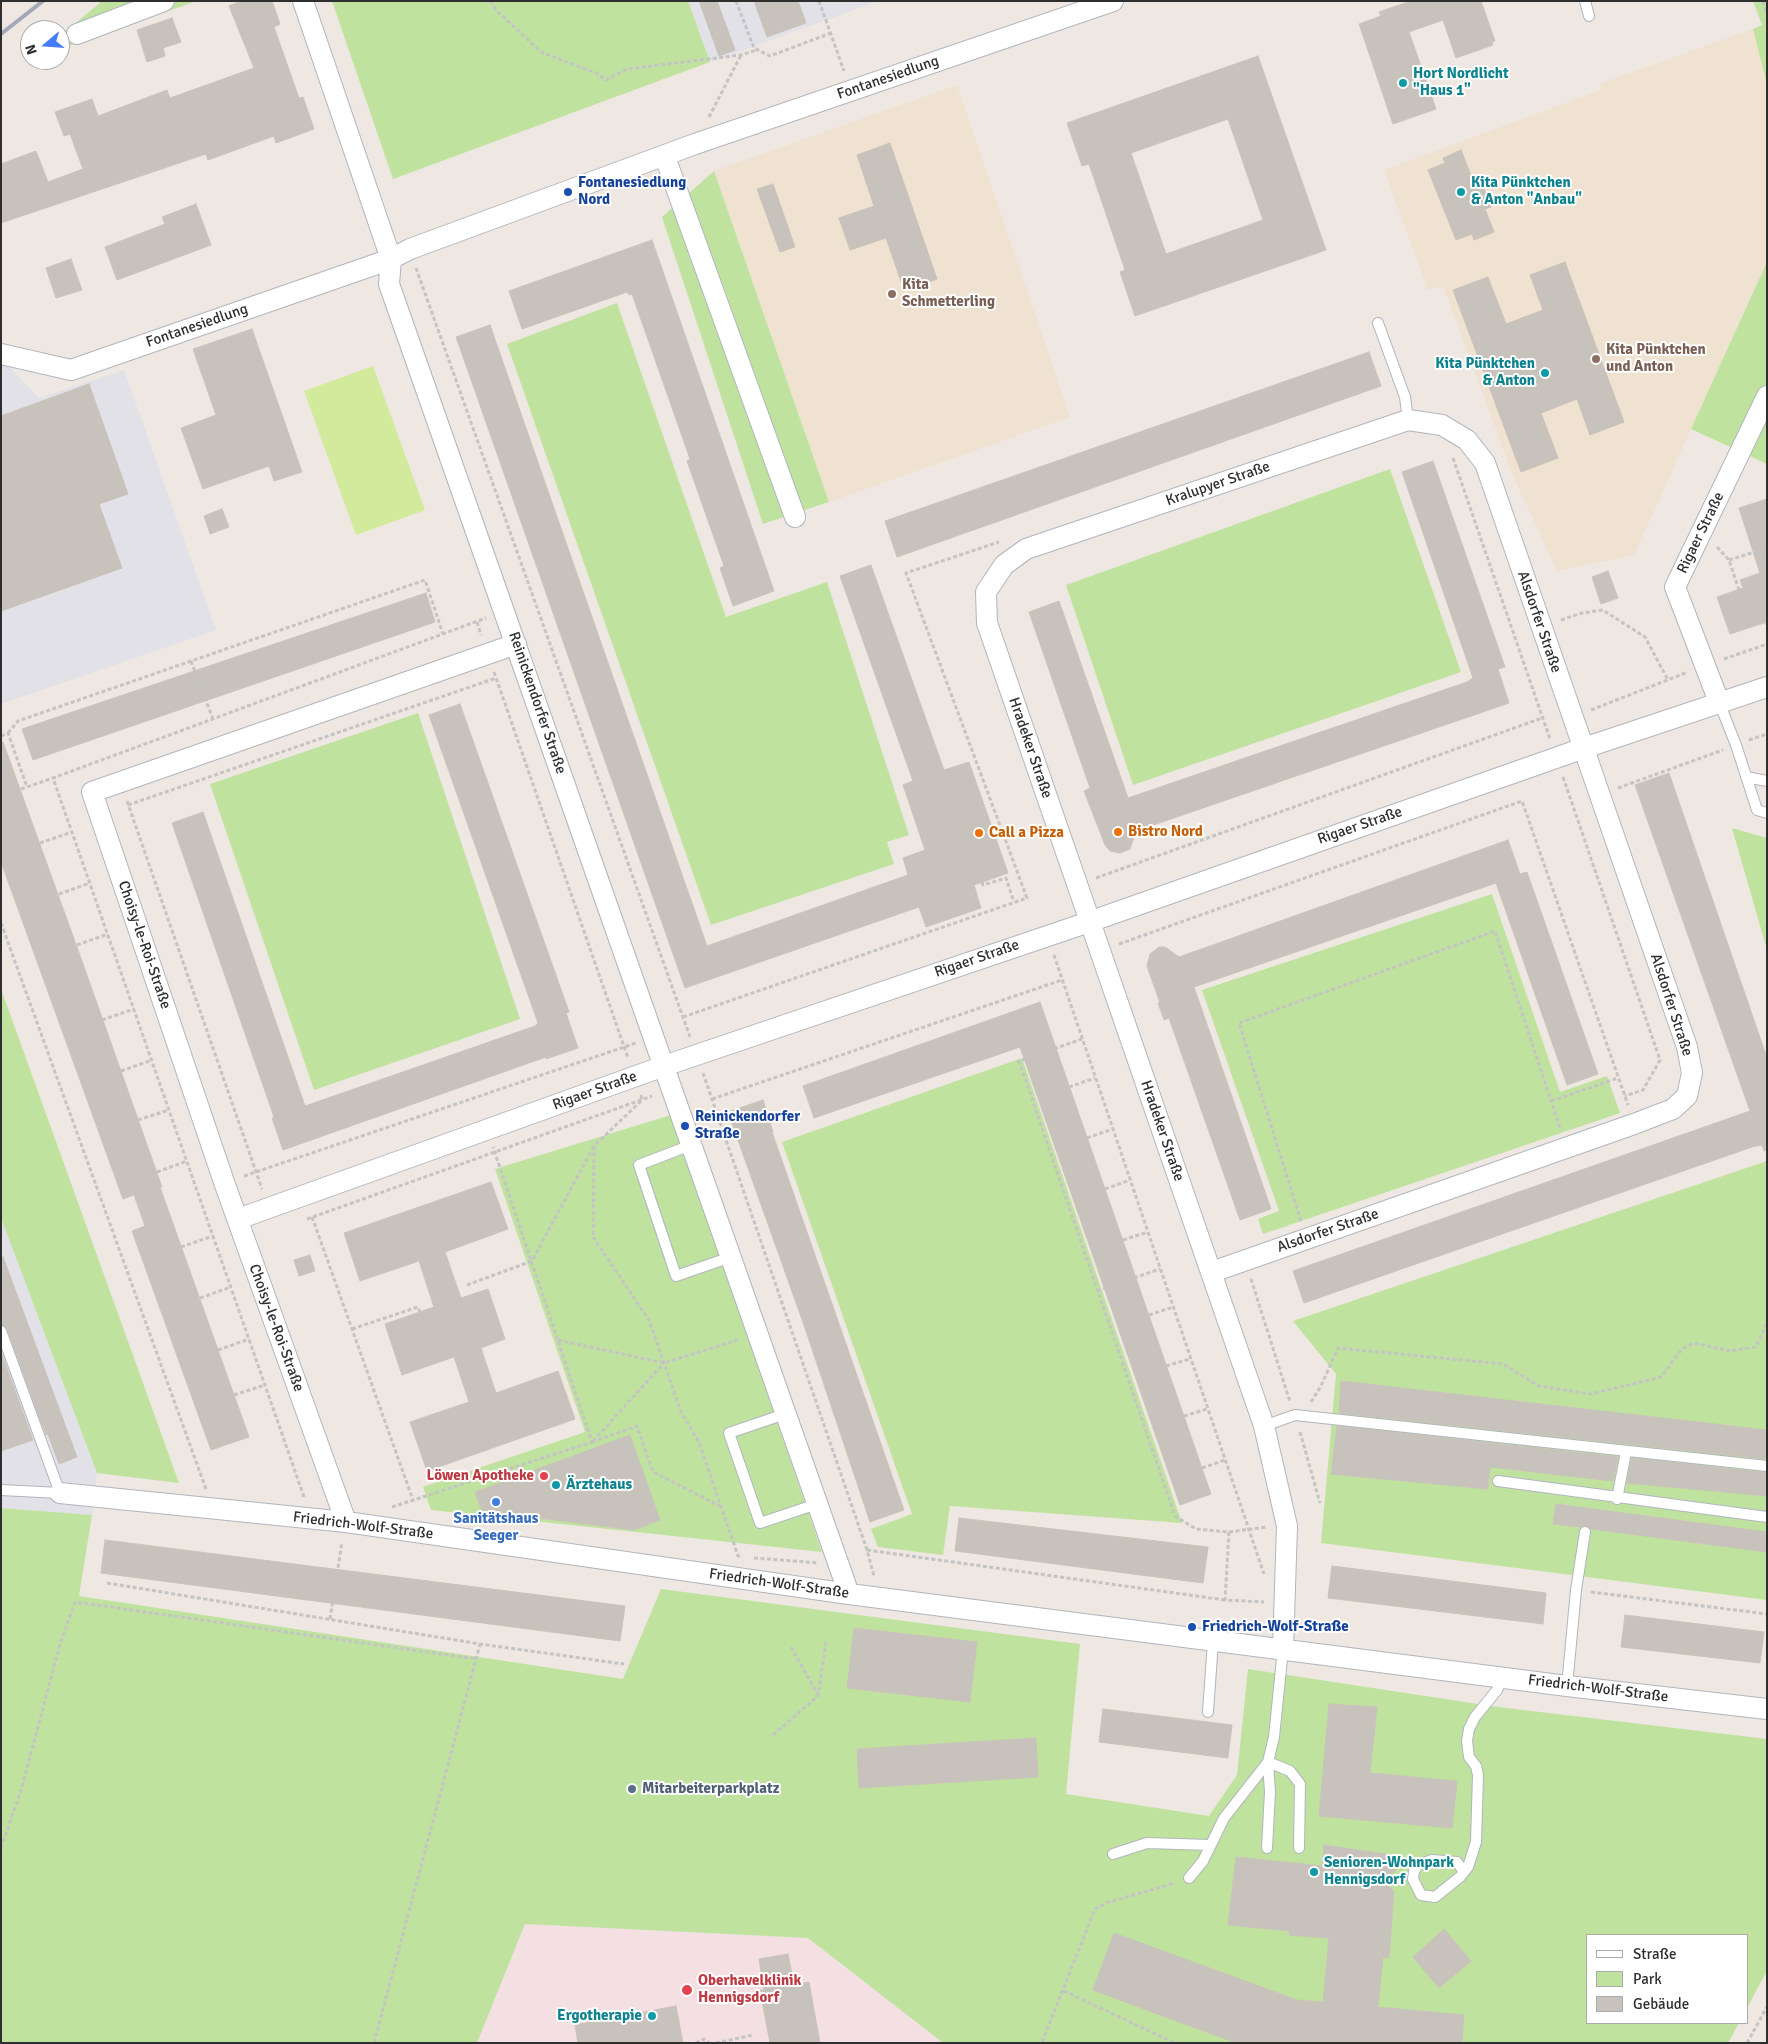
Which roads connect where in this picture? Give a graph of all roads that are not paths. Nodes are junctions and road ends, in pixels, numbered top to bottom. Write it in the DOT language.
graph roads {
  1 [pos="164,1"];
  2 [pos="303,1"];
  3 [pos="1113,1"];
  4 [pos="1584,1"];
  5 [pos="1590,16"];
  6 [pos="76,34"];
  7 [pos="664,157"];
  8 [pos="391,259"];
  9 [pos="1378,323"];
  10 [pos="1,354"];
  11 [pos="1767,396"];
  12 [pos="1408,420"];
  13 [pos="1485,463"];
  14 [pos="794,517"];
  15 [pos="986,623"];
  16 [pos="516,644"];
  17 [pos="1767,687"];
  18 [pos="1718,702"];
  19 [pos="1584,748"];
  20 [pos="1746,777"];
  21 [pos="1767,781"];
  22 [pos="1767,813"];
  23 [pos="1089,922"];
  24 [pos="664,1066"];
  25 [pos="691,1145"];
  26 [pos="238,1219"];
  27 [pos="731,1257"];
  28 [pos="1212,1272"];
  29 [pos="1,1331"];
  30 [pos="785,1414"];
  31 [pos="1264,1426"];
  32 [pos="1626,1452"];
  33 [pos="1767,1466"];
  34 [pos="1498,1480"];
  35 [pos="1,1490"];
  36 [pos="60,1493"];
  37 [pos="1617,1499"];
  38 [pos="817,1504"];
  39 [pos="1767,1517"];
  40 [pos="346,1522"];
  41 [pos="1585,1532"];
  42 [pos="849,1594"];
  43 [pos="1213,1641"];
  44 [pos="1283,1649"];
  45 [pos="1503,1678"];
  46 [pos="1567,1686"];
  47 [pos="1767,1709"];
  48 [pos="1208,1712"];
  49 [pos="1268,1762"];
  50 [pos="1210,1845"];
  51 [pos="1267,1848"];
  52 [pos="1299,1848"];
  53 [pos="1113,1854"];
  54 [pos="1464,1872"];
  55 [pos="1190,1878"];
  1 -- 6 [label="street"];
  2 -- 8 [label="street"];
  3 -- 7 [label="street, Fontanesiedlung"];
  4 -- 5 [label="lane"];
  7 -- 8 [label="street, Fontanesiedlung"];
  7 -- 14 [label="street"];
  8 -- 10 [label="street, Fontanesiedlung"];
  8 -- 16 [label="street, Reinickendorfer Straße"];
  9 -- 12 [label="lane"];
  11 -- 18 [label="street, Rigaer Straße"];
  12 -- 13 [label="street, Kralupyer Straße"];
  12 -- 15 [label="street, Kralupyer Straße"];
  13 -- 19 [label="street, Alsdorfer Straße"];
  15 -- 23 [label="street, Hradeker Straße"];
  16 -- 24 [label="street, Reinickendorfer Straße"];
  16 -- 26 [label="street, Choisy-le-Roi-Straße"];
  17 -- 18 [label="street, Rigaer Straße"];
  18 -- 19 [label="street, Rigaer Straße"];
  18 -- 20 [label="lane"];
  19 -- 23 [label="street, Rigaer Straße"];
  19 -- 28 [label="street, Alsdorfer Straße"];
  20 -- 21 [label="lane"];
  20 -- 22 [label="lane"];
  23 -- 24 [label="street, Rigaer Straße"];
  23 -- 28 [label="street, Hradeker Straße"];
  24 -- 25 [label="street, Reinickendorfer Straße"];
  24 -- 26 [label="street, Rigaer Straße"];
  25 -- 27 [label="street, Reinickendorfer Straße"];
  25 -- 27 [label="lane"];
  26 -- 40 [label="street, Choisy-le-Roi-Straße"];
  27 -- 30 [label="street, Reinickendorfer Straße"];
  28 -- 31 [label="street, Hradeker Straße"];
  29 -- 36 [label="lane"];
  30 -- 38 [label="street, Reinickendorfer Straße"];
  30 -- 38 [label="lane"];
  31 -- 32 [label="lane"];
  31 -- 44 [label="street, Hradeker Straße"];
  32 -- 33 [label="lane"];
  32 -- 37 [label="lane"];
  34 -- 37 [label="lane"];
  35 -- 36 [label="lane"];
  36 -- 40 [label="street, Friedrich-Wolf-Straße"];
  37 -- 39 [label="lane"];
  38 -- 42 [label="street, Reinickendorfer Straße"];
  40 -- 42 [label="street, Friedrich-Wolf-Straße"];
  41 -- 46 [label="lane"];
  42 -- 43 [label="street, Friedrich-Wolf-Straße"];
  43 -- 44 [label="street, Friedrich-Wolf-Straße"];
  43 -- 48 [label="lane"];
  44 -- 45 [label="street, Friedrich-Wolf-Straße"];
  44 -- 49 [label="lane"];
  45 -- 46 [label="street, Friedrich-Wolf-Straße"];
  45 -- 54 [label="lane"];
  46 -- 47 [label="street, Friedrich-Wolf-Straße"];
  49 -- 50 [label="lane"];
  49 -- 51 [label="lane"];
  49 -- 52 [label="lane"];
  50 -- 53 [label="lane"];
  50 -- 55 [label="lane"];
  54 -- 54 [label="lane"];
}
